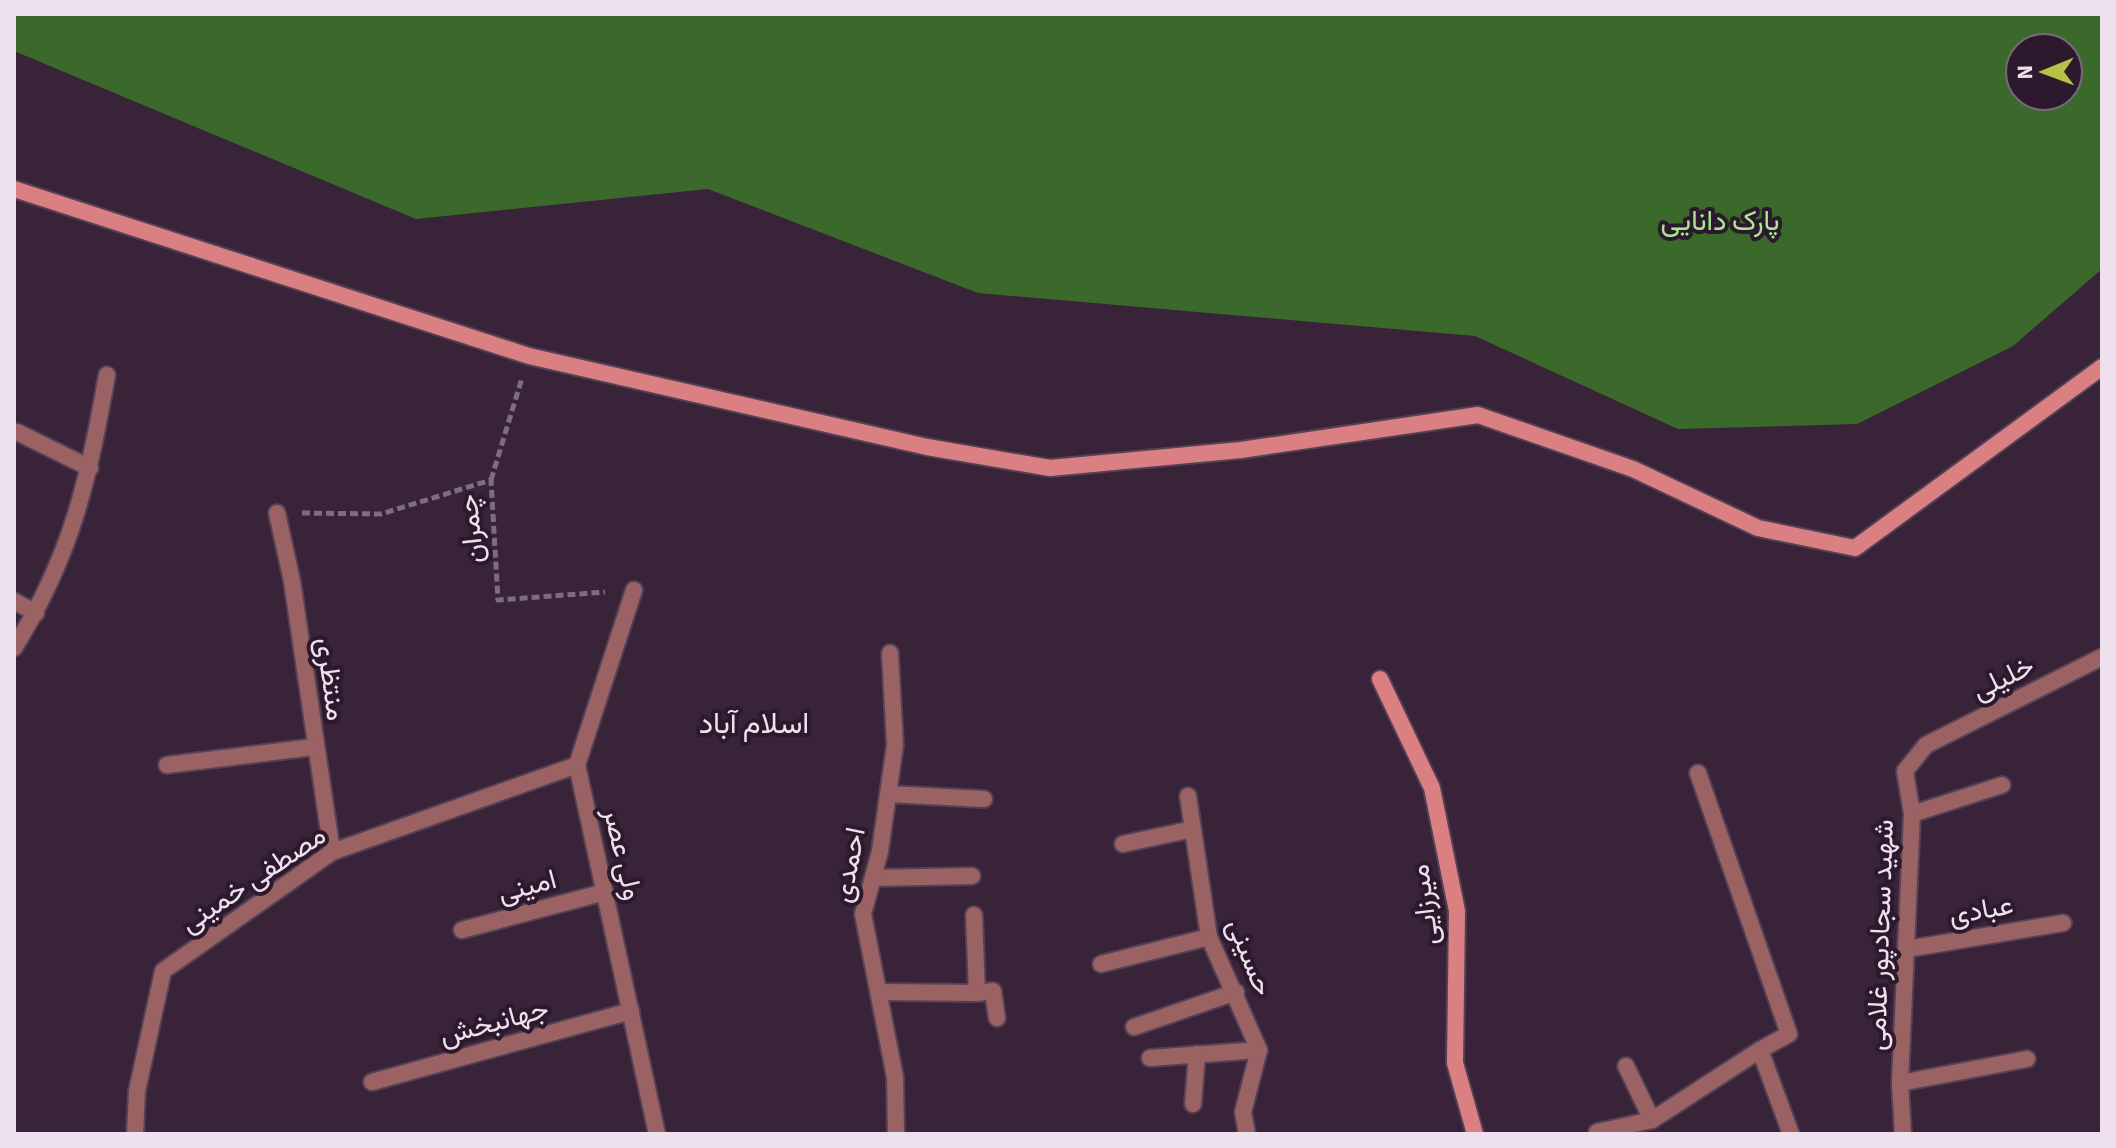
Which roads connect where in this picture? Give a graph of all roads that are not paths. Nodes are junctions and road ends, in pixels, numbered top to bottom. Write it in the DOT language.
graph roads {
  1 [pos="14,189"];
  2 [pos="2102,367"];
  3 [pos="107,375"];
  4 [pos="17,432"];
  5 [pos="90,468"];
  6 [pos="277,513"];
  7 [pos="634,590"];
  8 [pos="14,601"];
  9 [pos="36,613"];
  10 [pos="14,648"];
  11 [pos="890,653"];
  12 [pos="2102,657"];
  13 [pos="1380,679"];
  14 [pos="1926,745"];
  15 [pos="314,747"];
  16 [pos="167,765"];
  17 [pos="577,765"];
  18 [pos="1698,773"];
  19 [pos="2002,785"];
  20 [pos="888,794"];
  21 [pos="1188,796"];
  22 [pos="984,799"];
  23 [pos="1912,814"];
  24 [pos="1193,829"];
  25 [pos="1123,844"];
  26 [pos="332,852"];
  27 [pos="972,876"];
  28 [pos="873,878"];
  29 [pos="605,892"];
  30 [pos="974,915"];
  31 [pos="2063,923"];
  32 [pos="462,930"];
  33 [pos="1209,937"];
  34 [pos="1907,949"];
  35 [pos="1101,964"];
  36 [pos="880,992"];
  37 [pos="1236,992"];
  38 [pos="977,993"];
  39 [pos="631,1011"];
  40 [pos="997,1018"];
  41 [pos="1134,1027"];
  42 [pos="1259,1050"];
  43 [pos="1760,1050"];
  44 [pos="1197,1054"];
  45 [pos="1150,1058"];
  46 [pos="2027,1059"];
  47 [pos="1626,1066"];
  48 [pos="372,1082"];
  49 [pos="1900,1083"];
  50 [pos="1193,1104"];
  51 [pos="1652,1120"];
  52 [pos="1597,1132"];
  53 [pos="135,1134"];
  54 [pos="657,1134"];
  55 [pos="896,1134"];
  56 [pos="1247,1134"];
  57 [pos="1475,1134"];
  58 [pos="1791,1134"];
  59 [pos="1903,1134"];
  1 -- 2 [label="street"];
  3 -- 5 [label="street"];
  4 -- 5 [label="street"];
  5 -- 9 [label="street"];
  6 -- 15 [label="street, منتظری"];
  7 -- 17 [label="street"];
  8 -- 9 [label="street"];
  9 -- 10 [label="street"];
  11 -- 20 [label="street, احمدی"];
  12 -- 14 [label="street, خلیلی"];
  13 -- 57 [label="street, میرزایی"];
  14 -- 23 [label="street, شهید سجادپور غلامی"];
  15 -- 16 [label="street"];
  15 -- 26 [label="street, منتظری"];
  17 -- 26 [label="street, مصطفی خمینی"];
  17 -- 29 [label="street, ولی عصر"];
  18 -- 43 [label="street"];
  19 -- 23 [label="street"];
  20 -- 22 [label="street"];
  20 -- 28 [label="street, احمدی"];
  21 -- 24 [label="street, حسینی"];
  23 -- 34 [label="street, شهید سجادپور غلامی"];
  24 -- 25 [label="street"];
  24 -- 33 [label="street, حسینی"];
  26 -- 53 [label="street, مصطفی خمینی"];
  27 -- 28 [label="street"];
  28 -- 36 [label="street, احمدی"];
  29 -- 32 [label="street, امینی"];
  29 -- 39 [label="street, ولی عصر"];
  30 -- 38 [label="street"];
  31 -- 34 [label="street, عبادی"];
  33 -- 35 [label="street"];
  33 -- 37 [label="street, حسینی"];
  34 -- 49 [label="street, شهید سجادپور غلامی"];
  36 -- 38 [label="street"];
  36 -- 55 [label="street, احمدی"];
  37 -- 41 [label="street"];
  37 -- 42 [label="street, حسینی"];
  38 -- 40 [label="street"];
  39 -- 48 [label="street, جهانبخش"];
  39 -- 54 [label="street, ولی عصر"];
  42 -- 44 [label="street"];
  42 -- 56 [label="street"];
  43 -- 51 [label="street"];
  43 -- 58 [label="street"];
  44 -- 45 [label="street"];
  44 -- 50 [label="street"];
  46 -- 49 [label="street"];
  47 -- 51 [label="street"];
  49 -- 59 [label="street, شهید سجادپور غلامی"];
  51 -- 52 [label="street"];
}
